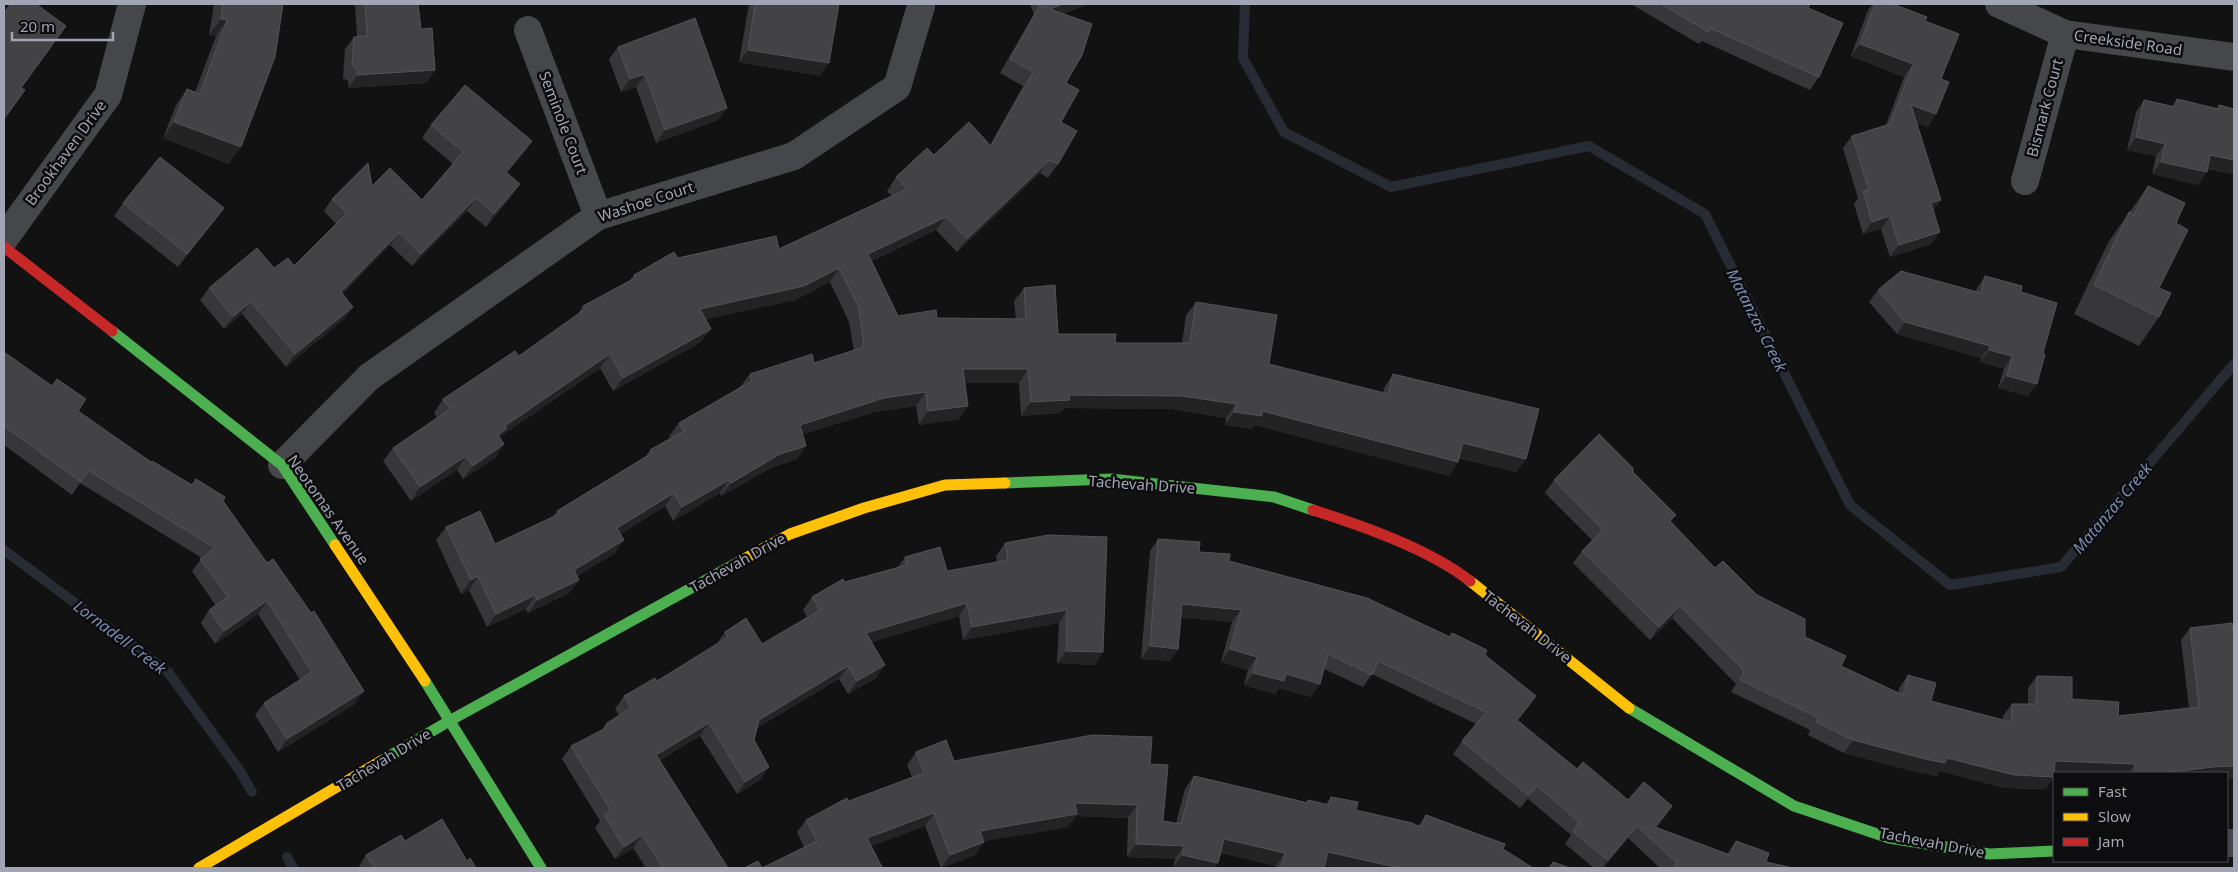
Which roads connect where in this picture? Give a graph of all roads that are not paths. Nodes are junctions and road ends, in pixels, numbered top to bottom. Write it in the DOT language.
graph roads {
  1 [pos="132,4"];
  2 [pos="1999,4"];
  3 [pos="921,6"];
  4 [pos="528,30"];
  5 [pos="2065,34"];
  6 [pos="2234,57"];
  7 [pos="2025,181"];
  8 [pos="598,216"];
  9 [pos="4,239"];
  10 [pos="4,247"];
  11 [pos="282,465"];
  12 [pos="451,720"];
  13 [pos="2053,851"];
  14 [pos="1987,861"];
  15 [pos="200,868"];
  16 [pos="541,868"];
  1 -- 9 [label="street, Brookhaven Drive"];
  2 -- 5 [label="street, Creekside Road"];
  3 -- 8 [label="street, Washoe Court"];
  4 -- 8 [label="street, Seminole Court"];
  5 -- 6 [label="street, Creekside Road"];
  5 -- 7 [label="street, Bismark Court"];
  8 -- 11 [label="street, Washoe Court"];
  10 -- 11 [label="street, Neotomas Avenue"];
  11 -- 12 [label="street, Neotomas Avenue"];
  12 -- 14 [label="street, Tachevah Drive"];
  12 -- 15 [label="street, Tachevah Drive"];
  12 -- 16 [label="street, Neotomas Avenue"];
  13 -- 14 [label="street, Tachevah Drive"];
}
